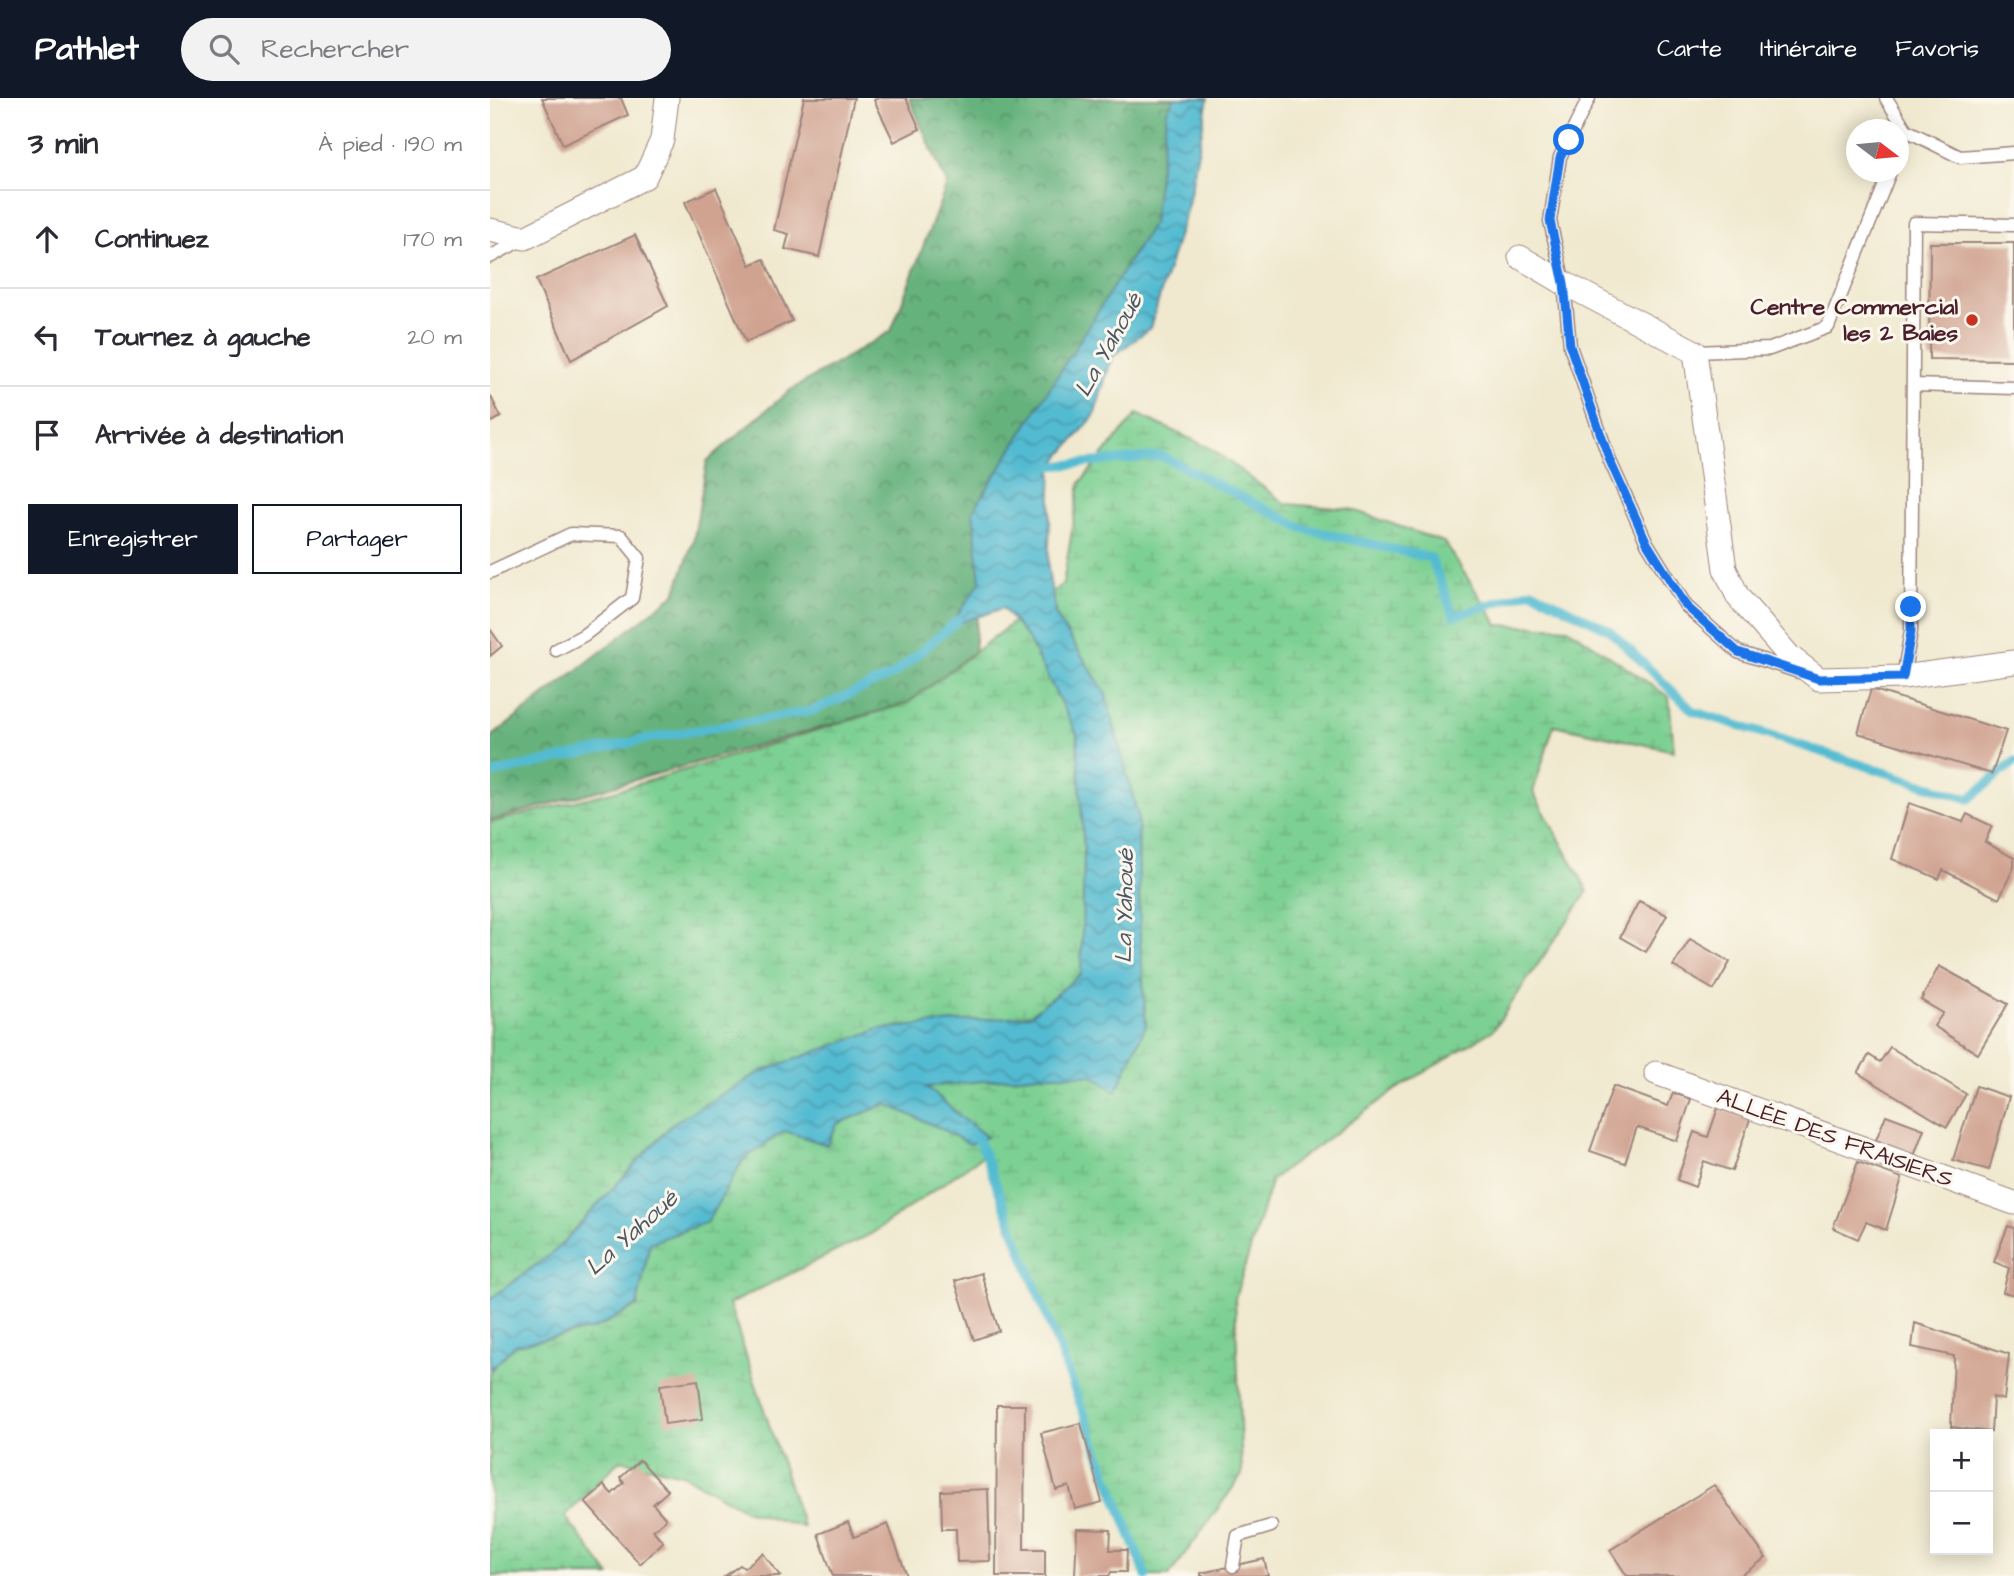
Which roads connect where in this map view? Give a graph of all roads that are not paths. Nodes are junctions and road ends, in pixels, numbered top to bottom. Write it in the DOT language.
graph roads {
  1 [pos="667,98"];
  2 [pos="1590,98"];
  3 [pos="1886,98"];
  4 [pos="1899,119"];
  5 [pos="1909,132"];
  6 [pos="2014,153"];
  7 [pos="1886,182"];
  8 [pos="2014,225"];
  9 [pos="490,230"];
  10 [pos="525,238"];
  11 [pos="490,257"];
  12 [pos="1520,257"];
  13 [pos="1564,283"];
  14 [pos="1695,352"];
  15 [pos="1913,386"];
  16 [pos="2014,388"];
  17 [pos="490,572"];
  18 [pos="556,650"];
  19 [pos="2014,662"];
  20 [pos="1903,677"];
  21 [pos="1819,679"];
  22 [pos="1656,1073"];
  23 [pos="2014,1203"];
  24 [pos="1270,1525"];
  25 [pos="1233,1566"];
  1 -- 10 [label="street"];
  2 -- 13 [label="lane"];
  3 -- 4 [label="lane"];
  5 -- 6 [label="lane"];
  7 -- 14 [label="lane"];
  8 -- 15 [label="lane"];
  9 -- 10 [label="street"];
  10 -- 11 [label="lane"];
  12 -- 13 [label="street"];
  13 -- 14 [label="street"];
  13 -- 21 [label="lane"];
  14 -- 21 [label="street"];
  15 -- 16 [label="lane"];
  15 -- 20 [label="lane"];
  17 -- 18 [label="lane"];
  19 -- 20 [label="street"];
  20 -- 21 [label="street"];
  22 -- 23 [label="street, ALLÉE DES FRAISIERS"];
  24 -- 25 [label="lane"];
}
